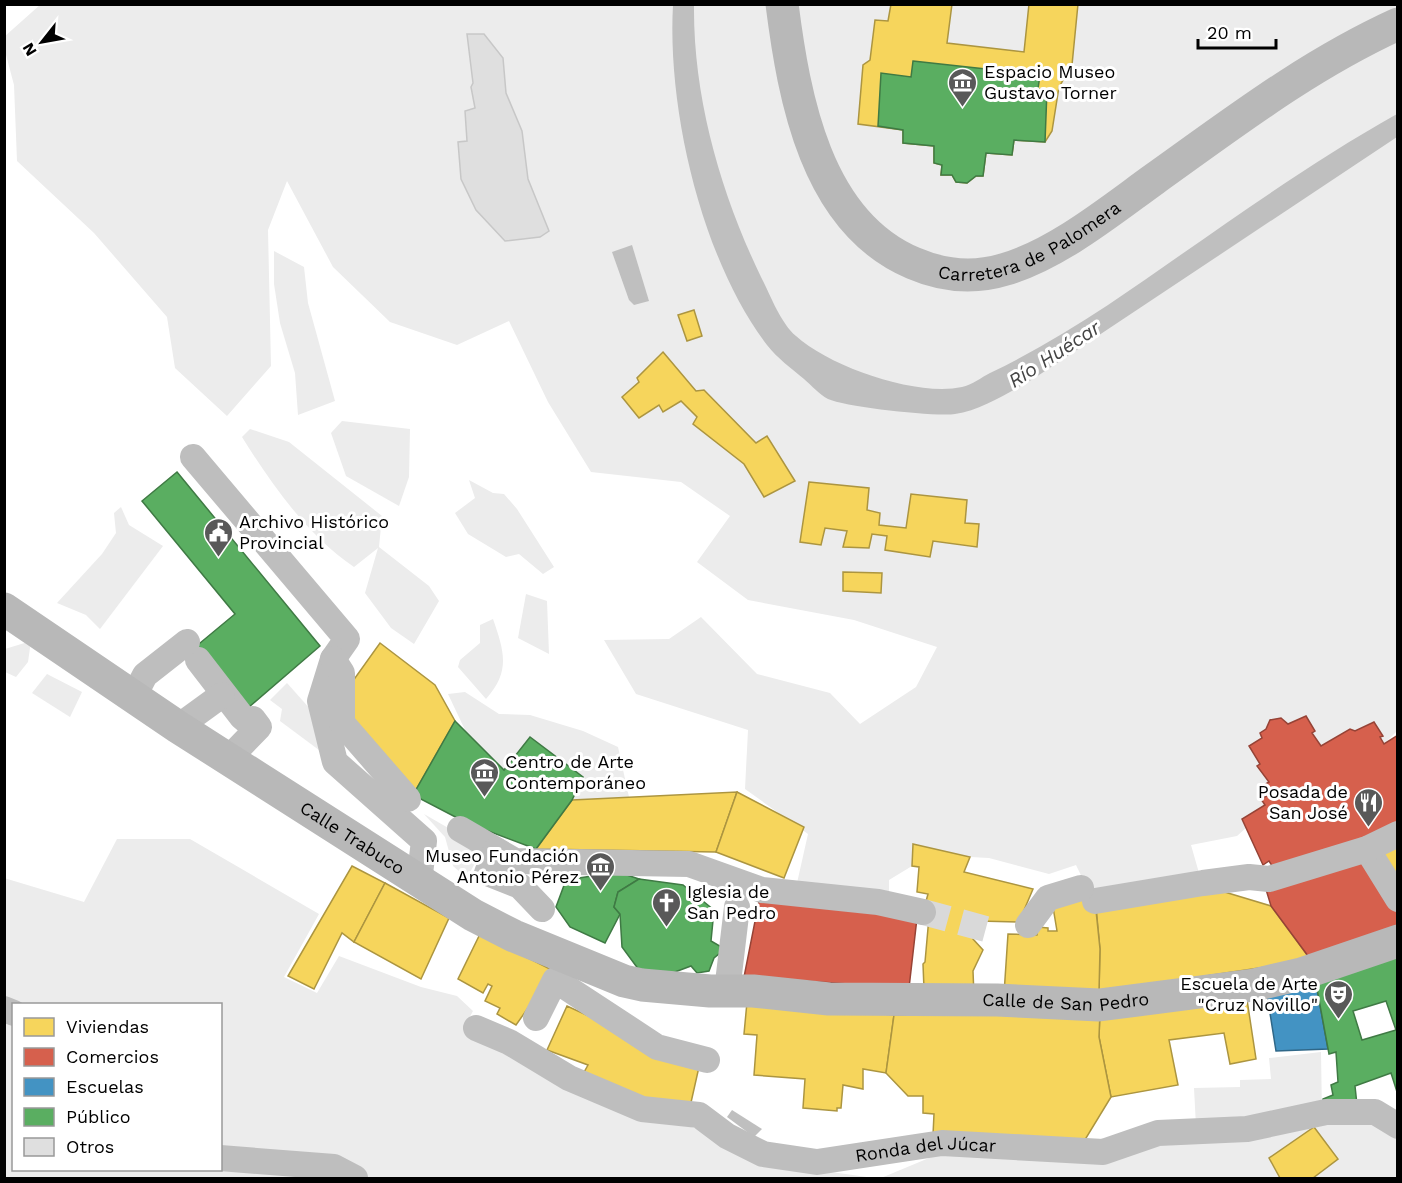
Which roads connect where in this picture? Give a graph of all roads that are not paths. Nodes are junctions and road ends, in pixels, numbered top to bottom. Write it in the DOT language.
graph roads {
  1 [pos="782,4"];
  2 [pos="1398,24"];
  3 [pos="193,457"];
  4 [pos="12,615"];
  5 [pos="333,659"];
  6 [pos="222,695"];
  7 [pos="134,696"];
  8 [pos="178,726"];
  9 [pos="228,759"];
  10 [pos="408,799"];
  11 [pos="460,829"];
  12 [pos="1398,834"];
  13 [pos="1367,849"];
  14 [pos="496,850"];
  15 [pos="419,882"];
  16 [pos="1398,899"];
  17 [pos="737,907"];
  18 [pos="542,909"];
  19 [pos="923,912"];
  20 [pos="1055,918"];
  21 [pos="1398,941"];
  22 [pos="569,961"];
  23 [pos="727,991"];
  24 [pos="536,1018"];
  25 [pos="476,1028"];
  26 [pos="706,1060"];
  27 [pos="1398,1126"];
  28 [pos="222,1158"];
  29 [pos="355,1179"];
  1 -- 2 [label="street, Carretera de Palomera"];
  3 -- 5 [label="street"];
  4 -- 7 [label="street, Calle Trabuco"];
  5 -- 10 [label="street"];
  5 -- 15 [label="street"];
  6 -- 7 [label="street"];
  6 -- 8 [label="street"];
  6 -- 9 [label="street"];
  7 -- 8 [label="street, Calle Trabuco"];
  8 -- 9 [label="street, Calle Trabuco"];
  9 -- 15 [label="street, Calle Trabuco"];
  11 -- 14 [label="street"];
  12 -- 13 [label="street"];
  13 -- 16 [label="street"];
  13 -- 20 [label="street"];
  14 -- 18 [label="street"];
  14 -- 19 [label="street"];
  15 -- 22 [label="street, Calle Trabuco"];
  17 -- 23 [label="street"];
  21 -- 23 [label="street, Calle de San Pedro"];
  22 -- 23 [label="street, Calle Trabuco"];
  22 -- 24 [label="street"];
  22 -- 26 [label="street"];
  25 -- 27 [label="street, Ronda del Júcar"];
  28 -- 29 [label="street"];
}
